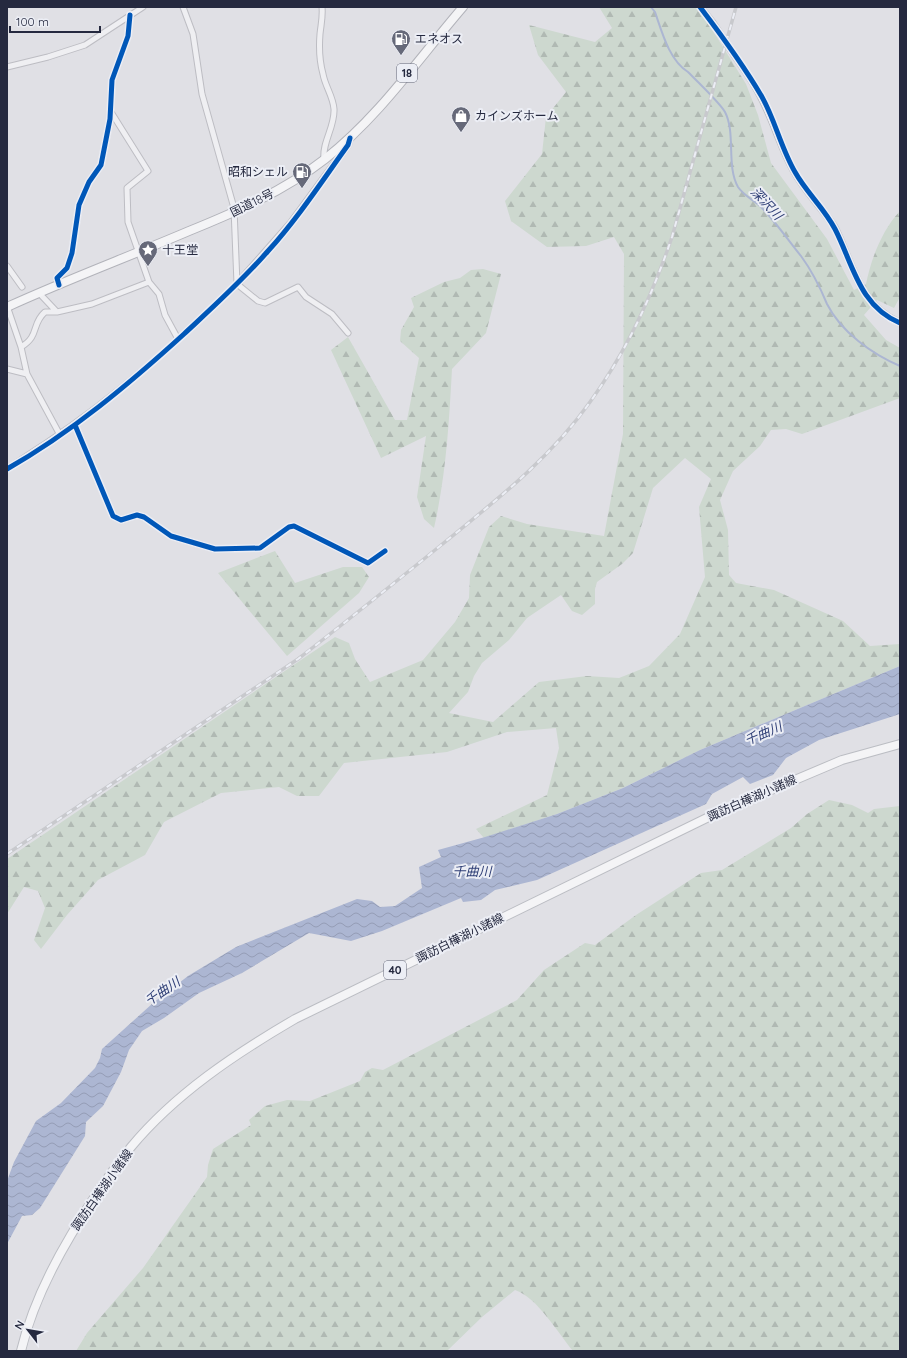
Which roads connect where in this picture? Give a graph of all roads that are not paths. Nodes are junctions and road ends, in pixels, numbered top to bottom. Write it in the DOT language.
graph roads {
  1 [pos="143,7"];
  2 [pos="183,7"];
  3 [pos="322,7"];
  4 [pos="463,7"];
  5 [pos="700,7"];
  6 [pos="130,15"];
  7 [pos="7,68"];
  8 [pos="111,112"];
  9 [pos="350,138"];
  10 [pos="324,159"];
  11 [pos="328,173"];
  12 [pos="234,212"];
  13 [pos="140,252"];
  14 [pos="7,266"];
  15 [pos="149,282"];
  16 [pos="237,284"];
  17 [pos="60,285"];
  18 [pos="22,286"];
  19 [pos="40,293"];
  20 [pos="7,307"];
  21 [pos="57,312"];
  22 [pos="900,323"];
  23 [pos="348,332"];
  24 [pos="178,339"];
  25 [pos="21,347"];
  26 [pos="7,369"];
  27 [pos="27,374"];
  28 [pos="75,425"];
  29 [pos="60,435"];
  30 [pos="7,469"];
  31 [pos="385,551"];
  32 [pos="900,744"];
  33 [pos="21,1351"];
  1 -- 6 [label="street"];
  2 -- 12 [label="street"];
  3 -- 10 [label="street"];
  4 -- 9 [label="main road, 国道18号 / 18"];
  5 -- 22 [label="street, bridge"];
  6 -- 7 [label="street"];
  6 -- 8 [label="street"];
  8 -- 13 [label="street"];
  8 -- 17 [label="street"];
  9 -- 10 [label="main road, 国道18号 / 18"];
  9 -- 11 [label="street"];
  10 -- 11 [label="street"];
  10 -- 12 [label="main road, 国道18号 / 18"];
  11 -- 16 [label="street"];
  12 -- 13 [label="main road, 国道18号 / 18"];
  12 -- 16 [label="street"];
  13 -- 15 [label="street"];
  13 -- 17 [label="main road, 国道18号 / 18"];
  14 -- 18 [label="street"];
  15 -- 21 [label="street"];
  15 -- 24 [label="street"];
  16 -- 23 [label="street"];
  16 -- 24 [label="street"];
  17 -- 19 [label="main road, 国道18号 / 18"];
  19 -- 20 [label="main road, 国道18号 / 18"];
  19 -- 21 [label="street"];
  20 -- 25 [label="street"];
  21 -- 25 [label="street"];
  24 -- 28 [label="street"];
  25 -- 27 [label="street"];
  26 -- 27 [label="street"];
  27 -- 29 [label="street"];
  28 -- 29 [label="street"];
  28 -- 31 [label="street"];
  29 -- 30 [label="street"];
  32 -- 33 [label="main road, 諏訪白樺湖小諸線 / 40"];
}
